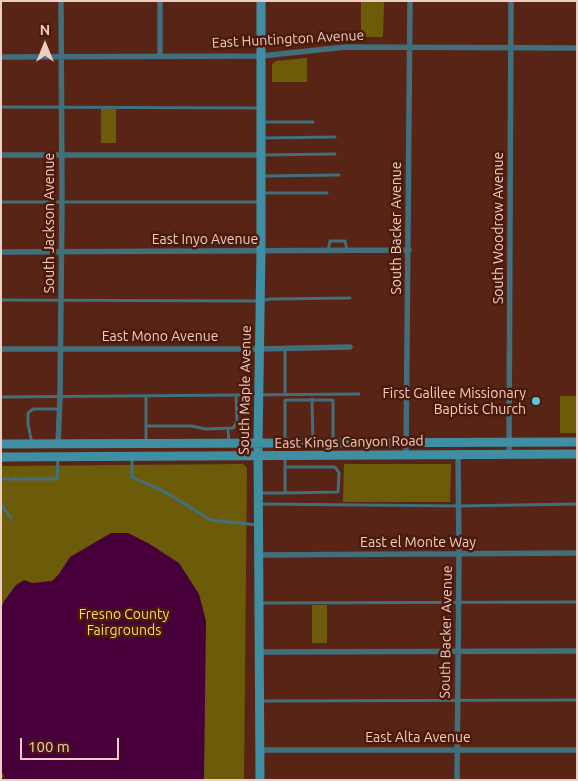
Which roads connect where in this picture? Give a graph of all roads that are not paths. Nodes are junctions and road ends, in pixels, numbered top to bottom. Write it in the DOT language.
graph roads {
  1 [pos="61,1"];
  2 [pos="160,1"];
  3 [pos="261,1"];
  4 [pos="410,1"];
  5 [pos="511,1"];
  6 [pos="410,47"];
  7 [pos="511,48"];
  8 [pos="577,48"];
  9 [pos="160,56"];
  10 [pos="261,56"];
  11 [pos="1,57"];
  12 [pos="61,57"];
  13 [pos="1,106"];
  14 [pos="62,107"];
  15 [pos="260,108"];
  16 [pos="260,122"];
  17 [pos="314,122"];
  18 [pos="335,137"];
  19 [pos="260,138"];
  20 [pos="260,154"];
  21 [pos="335,154"];
  22 [pos="1,155"];
  23 [pos="62,155"];
  24 [pos="339,175"];
  25 [pos="260,176"];
  26 [pos="327,192"];
  27 [pos="260,198"];
  28 [pos="1,202"];
  29 [pos="62,202"];
  30 [pos="409,250"];
  31 [pos="261,251"];
  32 [pos="1,252"];
  33 [pos="62,252"];
  34 [pos="350,298"];
  35 [pos="1,300"];
  36 [pos="61,300"];
  37 [pos="260,300"];
  38 [pos="350,347"];
  39 [pos="285,348"];
  40 [pos="1,349"];
  41 [pos="61,349"];
  42 [pos="258,349"];
  43 [pos="259,394"];
  44 [pos="285,394"];
  45 [pos="359,394"];
  46 [pos="236,395"];
  47 [pos="146,396"];
  48 [pos="1,397"];
  49 [pos="60,397"];
  50 [pos="312,399"];
  51 [pos="60,409"];
  52 [pos="146,426"];
  53 [pos="228,430"];
  54 [pos="509,442"];
  55 [pos="577,442"];
  56 [pos="258,443"];
  57 [pos="285,443"];
  58 [pos="313,443"];
  59 [pos="333,443"];
  60 [pos="406,443"];
  61 [pos="1,444"];
  62 [pos="32,444"];
  63 [pos="58,444"];
  64 [pos="132,444"];
  65 [pos="146,444"];
  66 [pos="229,444"];
  67 [pos="1,452"];
  68 [pos="509,454"];
  69 [pos="577,454"];
  70 [pos="406,455"];
  71 [pos="458,455"];
  72 [pos="132,456"];
  73 [pos="258,456"];
  74 [pos="285,456"];
  75 [pos="1,457"];
  76 [pos="58,457"];
  77 [pos="285,467"];
  78 [pos="1,479"];
  79 [pos="258,493"];
  80 [pos="285,493"];
  81 [pos="1,504"];
  82 [pos="258,504"];
  83 [pos="577,504"];
  84 [pos="458,506"];
  85 [pos="11,518"];
  86 [pos="259,526"];
  87 [pos="577,553"];
  88 [pos="459,554"];
  89 [pos="259,555"];
  90 [pos="577,602"];
  91 [pos="260,603"];
  92 [pos="459,603"];
  93 [pos="577,651"];
  94 [pos="260,652"];
  95 [pos="458,652"];
  96 [pos="577,700"];
  97 [pos="260,701"];
  98 [pos="458,701"];
  99 [pos="457,749"];
  100 [pos="260,750"];
  101 [pos="577,750"];
  102 [pos="260,780"];
  103 [pos="457,780"];
  1 -- 12 [label="street, South Jackson Avenue"];
  2 -- 9 [label="street"];
  3 -- 10 [label="main road, South Maple Avenue"];
  4 -- 6 [label="street, South Backer Avenue"];
  5 -- 7 [label="street, South Woodrow Avenue"];
  6 -- 7 [label="street, East Huntington Avenue"];
  6 -- 10 [label="street, East Huntington Avenue"];
  6 -- 30 [label="street, South Backer Avenue"];
  7 -- 8 [label="street, East Huntington Avenue"];
  7 -- 54 [label="street, South Woodrow Avenue"];
  9 -- 10 [label="street, East Huntington Avenue"];
  9 -- 12 [label="street, East Huntington Avenue"];
  10 -- 15 [label="main road, South Maple Avenue"];
  11 -- 12 [label="street, East Huntington Avenue"];
  12 -- 14 [label="street, South Jackson Avenue"];
  13 -- 14 [label="lane"];
  14 -- 15 [label="lane"];
  14 -- 23 [label="street, South Jackson Avenue"];
  15 -- 16 [label="main road, South Maple Avenue"];
  16 -- 17 [label="lane"];
  16 -- 19 [label="main road, South Maple Avenue"];
  18 -- 19 [label="lane"];
  19 -- 20 [label="main road, South Maple Avenue"];
  20 -- 21 [label="lane"];
  20 -- 23 [label="street"];
  20 -- 25 [label="main road, South Maple Avenue"];
  22 -- 23 [label="street"];
  23 -- 29 [label="street, South Jackson Avenue"];
  24 -- 25 [label="lane"];
  25 -- 27 [label="main road, South Maple Avenue"];
  26 -- 27 [label="lane"];
  27 -- 29 [label="lane"];
  27 -- 31 [label="main road, South Maple Avenue"];
  28 -- 29 [label="lane"];
  29 -- 33 [label="street, South Jackson Avenue"];
  30 -- 31 [label="street, East Inyo Avenue"];
  30 -- 60 [label="street, South Backer Avenue"];
  31 -- 33 [label="street, East Inyo Avenue"];
  31 -- 37 [label="main road, South Maple Avenue"];
  32 -- 33 [label="street, East Inyo Avenue"];
  33 -- 36 [label="street, South Jackson Avenue"];
  34 -- 37 [label="lane"];
  35 -- 36 [label="lane"];
  36 -- 37 [label="lane"];
  36 -- 41 [label="street, South Jackson Avenue"];
  37 -- 42 [label="main road, South Maple Avenue"];
  38 -- 39 [label="street, East Mono Avenue"];
  39 -- 42 [label="street, East Mono Avenue"];
  39 -- 44 [label="lane"];
  40 -- 41 [label="street, East Mono Avenue"];
  41 -- 42 [label="street, East Mono Avenue"];
  41 -- 49 [label="street, South Jackson Avenue"];
  42 -- 43 [label="main road, South Maple Avenue"];
  43 -- 44 [label="lane"];
  43 -- 46 [label="lane"];
  43 -- 56 [label="main road, South Maple Avenue"];
  44 -- 45 [label="lane"];
  46 -- 47 [label="lane"];
  46 -- 53 [label="lane"];
  47 -- 49 [label="lane"];
  47 -- 52 [label="lane"];
  48 -- 49 [label="lane"];
  49 -- 51 [label="street, South Jackson Avenue"];
  50 -- 57 [label="lane"];
  50 -- 58 [label="lane"];
  50 -- 59 [label="lane"];
  51 -- 62 [label="lane"];
  51 -- 63 [label="street, South Jackson Avenue"];
  52 -- 53 [label="lane"];
  52 -- 65 [label="lane"];
  53 -- 66 [label="lane"];
  54 -- 55 [label="main road, East Kings Canyon Road"];
  54 -- 60 [label="main road, East Kings Canyon Road"];
  54 -- 68 [label="street, South Woodrow Avenue"];
  56 -- 57 [label="main road, East Kings Canyon Road"];
  56 -- 66 [label="main road, East Kings Canyon Road"];
  56 -- 73 [label="main road, South Maple Avenue"];
  57 -- 58 [label="main road, East Kings Canyon Road"];
  58 -- 59 [label="main road, East Kings Canyon Road"];
  59 -- 60 [label="main road, East Kings Canyon Road"];
  60 -- 70 [label="street, South Backer Avenue"];
  61 -- 62 [label="main road, East Kings Canyon Road"];
  62 -- 63 [label="main road, East Kings Canyon Road"];
  63 -- 64 [label="main road, East Kings Canyon Road"];
  63 -- 67 [label="main road"];
  64 -- 65 [label="main road, East Kings Canyon Road"];
  64 -- 76 [label="main road"];
  65 -- 66 [label="main road, East Kings Canyon Road"];
  68 -- 69 [label="main road, East Kings Canyon Road"];
  68 -- 71 [label="main road, East Kings Canyon Road"];
  70 -- 71 [label="main road, East Kings Canyon Road"];
  70 -- 74 [label="main road, East Kings Canyon Road"];
  71 -- 84 [label="street, South Backer Avenue"];
  72 -- 73 [label="main road, East Kings Canyon Road"];
  72 -- 76 [label="main road, East Kings Canyon Road"];
  72 -- 86 [label="lane"];
  73 -- 74 [label="main road, East Kings Canyon Road"];
  73 -- 79 [label="main road, South Maple Avenue"];
  74 -- 77 [label="lane"];
  75 -- 76 [label="main road, East Kings Canyon Road"];
  76 -- 78 [label="lane"];
  77 -- 80 [label="lane"];
  77 -- 80 [label="lane"];
  79 -- 80 [label="lane"];
  79 -- 82 [label="main road, South Maple Avenue"];
  81 -- 85 [label="lane"];
  82 -- 84 [label="lane"];
  82 -- 86 [label="main road, South Maple Avenue"];
  83 -- 84 [label="lane"];
  84 -- 88 [label="street, South Backer Avenue"];
  86 -- 89 [label="main road, South Maple Avenue"];
  87 -- 88 [label="street, East el Monte Way"];
  88 -- 89 [label="street, East el Monte Way"];
  88 -- 92 [label="street, South Backer Avenue"];
  89 -- 91 [label="main road, South Maple Avenue"];
  90 -- 92 [label="lane"];
  91 -- 92 [label="lane"];
  91 -- 94 [label="main road, South Maple Avenue"];
  92 -- 95 [label="street, South Backer Avenue"];
  93 -- 95 [label="street"];
  94 -- 95 [label="street"];
  94 -- 97 [label="main road, South Maple Avenue"];
  95 -- 98 [label="street, South Backer Avenue"];
  96 -- 98 [label="lane"];
  97 -- 98 [label="lane"];
  97 -- 100 [label="main road, South Maple Avenue"];
  98 -- 99 [label="street, South Backer Avenue"];
  99 -- 100 [label="street, East Alta Avenue"];
  99 -- 101 [label="street, East Alta Avenue"];
  99 -- 103 [label="street, South Backer Avenue"];
  100 -- 102 [label="main road, South Maple Avenue"];
}
